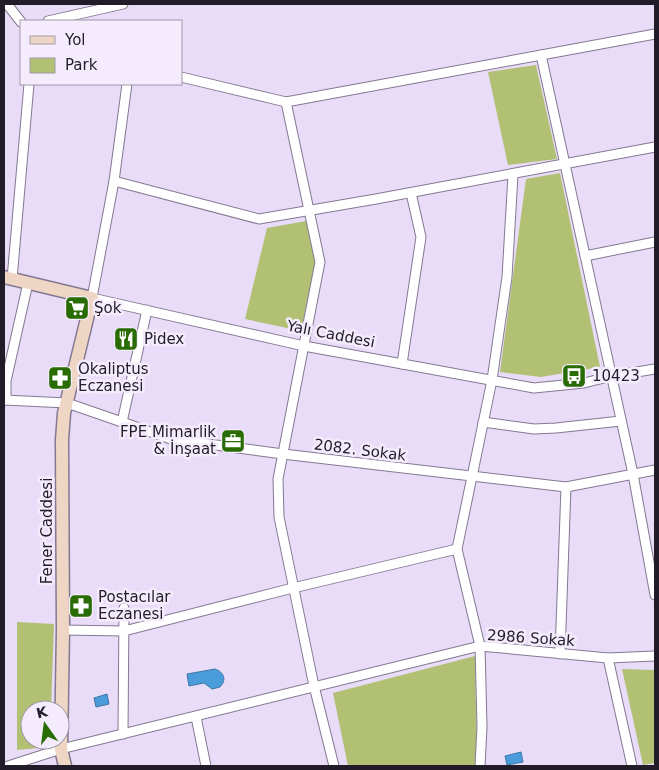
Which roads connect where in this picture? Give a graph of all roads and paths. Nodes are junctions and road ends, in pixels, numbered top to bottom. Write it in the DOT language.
graph roads {
  1 [pos="7,4"];
  2 [pos="123,4"];
  3 [pos="52,20"];
  4 [pos="20,21"];
  5 [pos="655,34"];
  6 [pos="541,55"];
  7 [pos="182,77"];
  8 [pos="29,85"];
  9 [pos="127,85"];
  10 [pos="286,102"];
  11 [pos="655,148"];
  12 [pos="566,164"];
  13 [pos="513,175"];
  14 [pos="114,181"];
  15 [pos="411,193"];
  16 [pos="310,210"];
  17 [pos="655,242"];
  18 [pos="585,256"];
  19 [pos="8,278"];
  20 [pos="28,283"];
  21 [pos="92,298"];
  22 [pos="147,310"];
  23 [pos="304,346"];
  24 [pos="402,364"];
  25 [pos="655,369"];
  26 [pos="612,376"];
  27 [pos="492,380"];
  28 [pos="5,400"];
  29 [pos="66,403"];
  30 [pos="621,421"];
  31 [pos="122,422"];
  32 [pos="483,422"];
  33 [pos="282,454"];
  34 [pos="655,470"];
  35 [pos="633,474"];
  36 [pos="472,477"];
  37 [pos="566,487"];
  38 [pos="457,549"];
  39 [pos="293,588"];
  40 [pos="655,595"];
  41 [pos="124,608"];
  42 [pos="63,630"];
  43 [pos="124,631"];
  44 [pos="480,646"];
  45 [pos="560,654"];
  46 [pos="655,656"];
  47 [pos="608,658"];
  48 [pos="314,686"];
  49 [pos="62,700"];
  50 [pos="196,716"];
  51 [pos="123,734"];
  52 [pos="70,747"];
  53 [pos="58,750"];
  54 [pos="61,750"];
  55 [pos="8,766"];
  56 [pos="65,766"];
  57 [pos="206,766"];
  58 [pos="334,766"];
  59 [pos="480,766"];
  60 [pos="632,766"];
  1 -- 4 [label="street"];
  2 -- 3 [label="street"];
  5 -- 6 [label="street"];
  6 -- 10 [label="street"];
  6 -- 12 [label="street"];
  7 -- 10 [label="street"];
  8 -- 19 [label="street"];
  9 -- 14 [label="street"];
  10 -- 16 [label="street"];
  11 -- 12 [label="street"];
  12 -- 13 [label="street"];
  12 -- 18 [label="street"];
  13 -- 15 [label="street"];
  13 -- 27 [label="street"];
  14 -- 16 [label="street"];
  14 -- 21 [label="street"];
  15 -- 16 [label="street"];
  15 -- 24 [label="street"];
  16 -- 23 [label="street"];
  17 -- 18 [label="street"];
  18 -- 26 [label="street"];
  19 -- 20 [label="street, Yalı Caddesi"];
  20 -- 21 [label="street, Yalı Caddesi"];
  20 -- 28 [label="street"];
  21 -- 22 [label="street, Yalı Caddesi"];
  21 -- 29 [label="street, Fener Caddesi"];
  22 -- 23 [label="street, Yalı Caddesi"];
  22 -- 31 [label="street"];
  23 -- 24 [label="street, Yalı Caddesi"];
  23 -- 33 [label="street"];
  24 -- 27 [label="street, Yalı Caddesi"];
  25 -- 26 [label="street, Yalı Caddesi"];
  26 -- 27 [label="street, Yalı Caddesi"];
  26 -- 30 [label="street"];
  27 -- 32 [label="street"];
  28 -- 29 [label="street, 2082. Sokak"];
  29 -- 31 [label="street, 2082. Sokak"];
  29 -- 42 [label="street, Fener Caddesi"];
  30 -- 32 [label="street"];
  30 -- 35 [label="street"];
  31 -- 33 [label="street, 2082. Sokak"];
  32 -- 36 [label="street"];
  33 -- 36 [label="street, 2082. Sokak"];
  33 -- 39 [label="street"];
  34 -- 35 [label="street, 2082. Sokak"];
  35 -- 37 [label="street, 2082. Sokak"];
  35 -- 40 [label="street"];
  36 -- 37 [label="street, 2082. Sokak"];
  36 -- 38 [label="street"];
  37 -- 45 [label="street"];
  38 -- 39 [label="street"];
  38 -- 44 [label="street"];
  39 -- 43 [label="street"];
  39 -- 48 [label="street"];
  41 -- 43 [label="street"];
  42 -- 43 [label="street"];
  42 -- 49 [label="street, Fener Caddesi"];
  43 -- 51 [label="street"];
  44 -- 45 [label="street, 2986 Sokak"];
  44 -- 48 [label="street"];
  44 -- 59 [label="street, 2986 Sokak"];
  45 -- 47 [label="street, 2986 Sokak"];
  46 -- 47 [label="street, 2986 Sokak"];
  47 -- 60 [label="street"];
  48 -- 50 [label="street"];
  48 -- 58 [label="street"];
  50 -- 51 [label="street"];
  50 -- 57 [label="street"];
  51 -- 52 [label="street"];
  53 -- 55 [label="street"];
  54 -- 56 [label="street, Fener Caddesi"];
}
